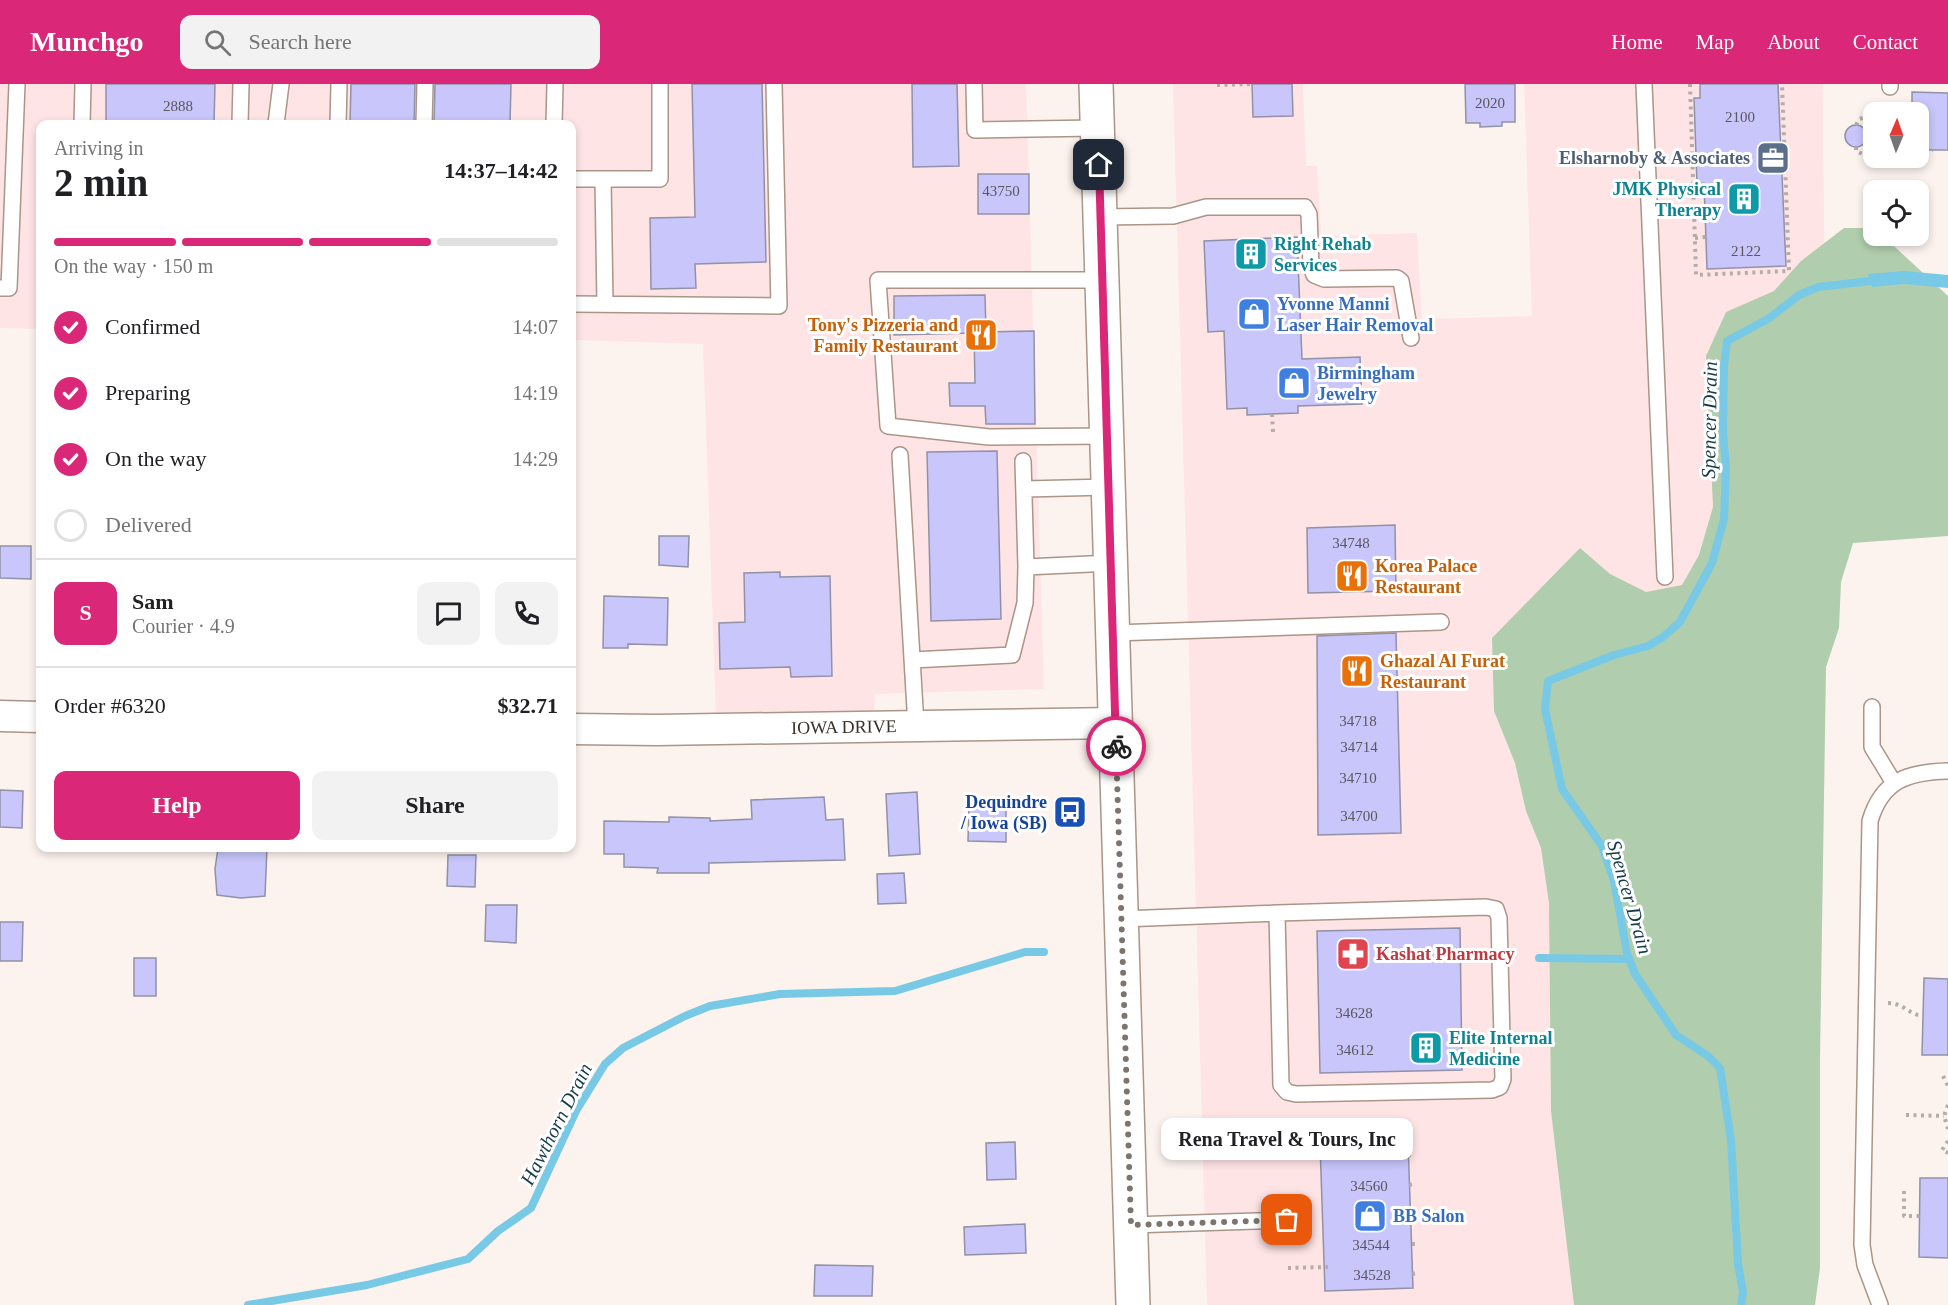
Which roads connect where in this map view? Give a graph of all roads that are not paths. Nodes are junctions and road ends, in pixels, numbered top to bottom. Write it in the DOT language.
graph roads {
  1 [pos="17,84"];
  2 [pos="83,84"];
  3 [pos="241,84"];
  4 [pos="281,84"];
  5 [pos="339,84"];
  6 [pos="425,84"];
  7 [pos="555,84"];
  8 [pos="660,84"];
  9 [pos="774,84"];
  10 [pos="974,84"];
  11 [pos="1096,84"];
  12 [pos="1644,84"];
  13 [pos="82,120"];
  14 [pos="240,120"];
  15 [pos="276,120"];
  16 [pos="338,120"];
  17 [pos="424,120"];
  18 [pos="554,120"];
  19 [pos="1097,128"];
  20 [pos="576,179"];
  21 [pos="603,179"];
  22 [pos="1101,217"];
  23 [pos="1102,280"];
  24 [pos="0,288"];
  25 [pos="576,304"];
  26 [pos="605,304"];
  27 [pos="1411,338"];
  28 [pos="1107,436"];
  29 [pos="900,455"];
  30 [pos="1023,461"];
  31 [pos="1109,487"];
  32 [pos="1024,489"];
  33 [pos="1111,563"];
  34 [pos="1026,567"];
  35 [pos="1665,577"];
  36 [pos="1441,622"];
  37 [pos="1113,633"];
  38 [pos="912,660"];
  39 [pos="1872,707"];
  40 [pos="0,716"];
  41 [pos="36,717"];
  42 [pos="1116,723"];
  43 [pos="916,726"];
  44 [pos="576,729"];
  45 [pos="1948,771"];
  46 [pos="1894,783"];
  47 [pos="1277,914"];
  48 [pos="1122,919"];
  49 [pos="1287,1220"];
  50 [pos="1131,1225"];
  51 [pos="1133,1305"];
  52 [pos="1880,1305"];
  1 -- 24 [label="lane"];
  2 -- 13 [label="lane"];
  3 -- 14 [label="lane"];
  4 -- 15 [label="lane"];
  5 -- 16 [label="lane"];
  6 -- 17 [label="lane"];
  7 -- 18 [label="lane"];
  8 -- 21 [label="lane"];
  9 -- 26 [label="lane"];
  10 -- 19 [label="lane"];
  11 -- 19 [label="main road"];
  12 -- 35 [label="lane"];
  19 -- 22 [label="main road"];
  20 -- 21 [label="lane"];
  21 -- 26 [label="lane"];
  22 -- 23 [label="main road"];
  22 -- 27 [label="lane"];
  23 -- 28 [label="main road"];
  23 -- 28 [label="lane"];
  25 -- 26 [label="lane"];
  28 -- 31 [label="main road"];
  29 -- 38 [label="lane"];
  30 -- 32 [label="lane"];
  31 -- 32 [label="lane"];
  31 -- 33 [label="main road"];
  32 -- 34 [label="lane"];
  33 -- 34 [label="lane"];
  33 -- 37 [label="main road"];
  34 -- 38 [label="lane"];
  36 -- 37 [label="lane"];
  37 -- 42 [label="main road"];
  38 -- 43 [label="lane"];
  39 -- 46 [label="lane"];
  40 -- 41 [label="street"];
  42 -- 43 [label="street, IOWA DRIVE"];
  42 -- 48 [label="main road"];
  43 -- 44 [label="street, IOWA DRIVE"];
  45 -- 46 [label="lane"];
  46 -- 52 [label="lane"];
  47 -- 47 [label="lane"];
  47 -- 48 [label="lane"];
  48 -- 50 [label="main road"];
  49 -- 50 [label="lane"];
  50 -- 51 [label="main road"];
}
